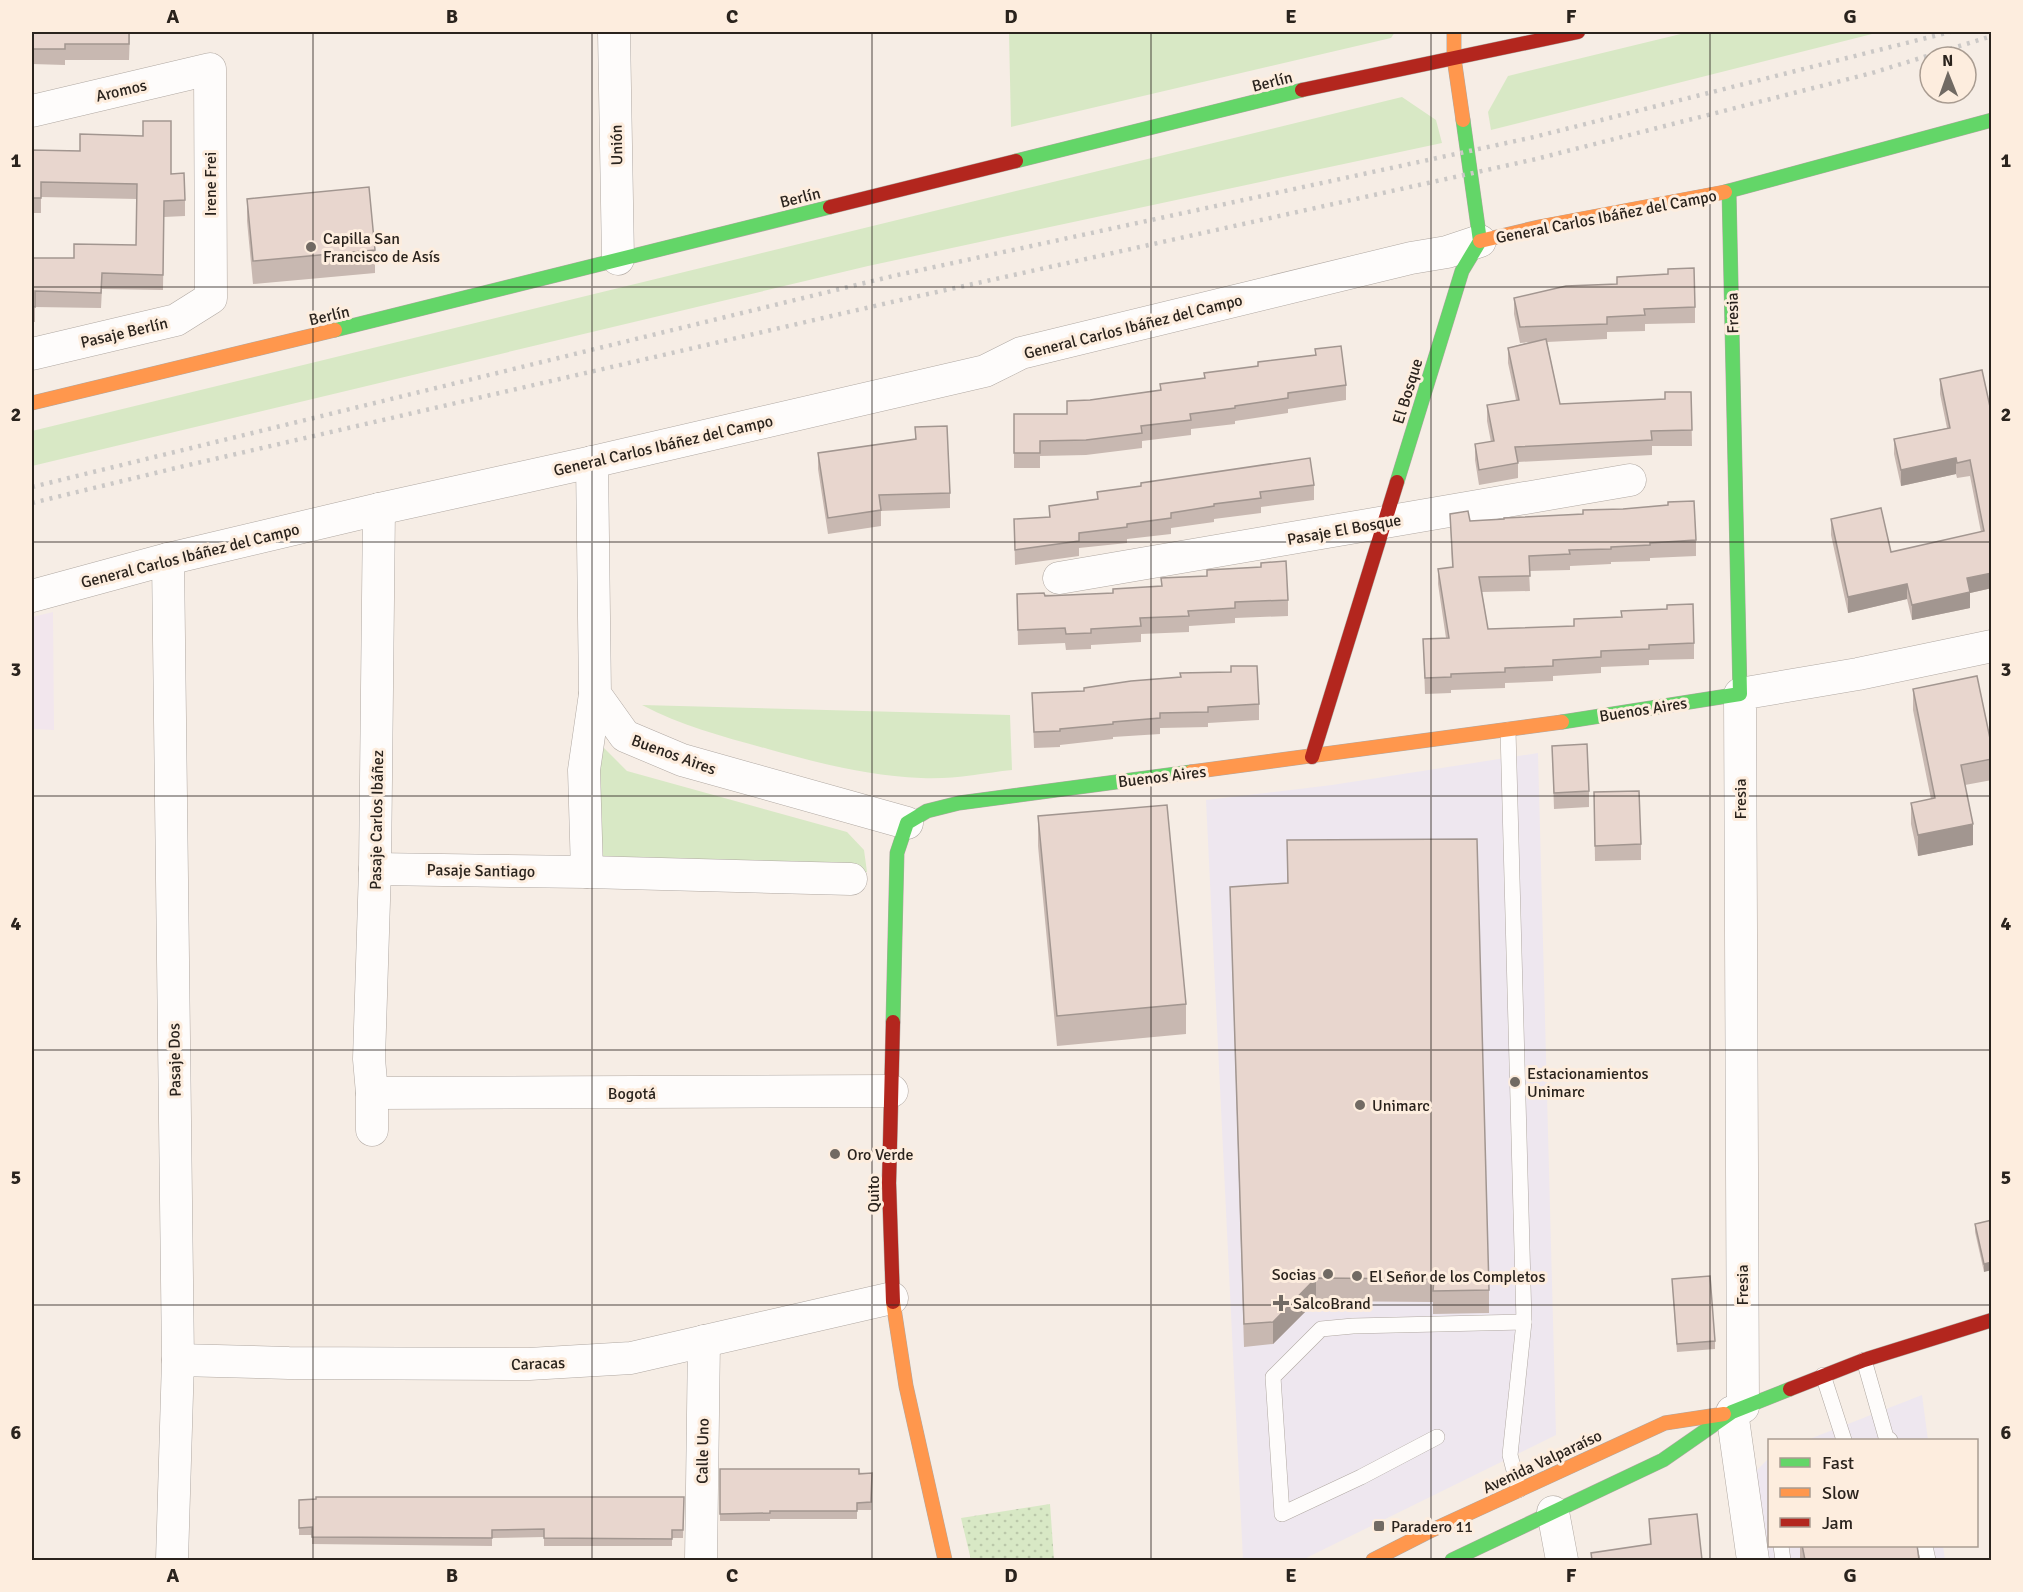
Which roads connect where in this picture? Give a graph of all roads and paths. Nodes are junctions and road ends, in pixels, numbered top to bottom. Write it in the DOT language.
graph roads {
  1 [pos="614,32"];
  2 [pos="1454,32"];
  3 [pos="1578,32"];
  4 [pos="1454,58"];
  5 [pos="210,69"];
  6 [pos="32,111"];
  7 [pos="1992,120"];
  8 [pos="1730,191"];
  9 [pos="1480,242"];
  10 [pos="618,259"];
  11 [pos="211,298"];
  12 [pos="32,354"];
  13 [pos="32,403"];
  14 [pos="592,462"];
  15 [pos="1630,480"];
  16 [pos="379,508"];
  17 [pos="1384,522"];
  18 [pos="168,559"];
  19 [pos="1059,578"];
  20 [pos="32,596"];
  21 [pos="1992,646"];
  22 [pos="595,694"];
  23 [pos="1740,694"];
  24 [pos="1508,730"];
  25 [pos="1312,757"];
  26 [pos="907,823"];
  27 [pos="375,869"];
  28 [pos="587,872"];
  29 [pos="851,879"];
  30 [pos="892,1091"];
  31 [pos="372,1093"];
  32 [pos="372,1130"];
  33 [pos="892,1298"];
  34 [pos="1992,1320"];
  35 [pos="1524,1323"];
  36 [pos="704,1341"];
  37 [pos="178,1360"];
  38 [pos="1864,1360"];
  39 [pos="1823,1375"];
  40 [pos="1737,1410"];
  41 [pos="1437,1437"];
  42 [pos="1844,1439"];
  43 [pos="1889,1439"];
  44 [pos="1519,1490"];
  45 [pos="1553,1512"];
  46 [pos="1480,1554"];
  47 [pos="172,1560"];
  48 [pos="701,1560"];
  49 [pos="945,1560"];
  50 [pos="1373,1560"];
  51 [pos="1452,1560"];
  52 [pos="1562,1560"];
  53 [pos="1753,1560"];
  1 -- 10 [label="street, Unión"];
  2 -- 4 [label="main road"];
  3 -- 4 [label="main road, Berlín"];
  4 -- 9 [label="main road"];
  4 -- 10 [label="main road, Berlín"];
  5 -- 6 [label="street, Aromos"];
  5 -- 11 [label="street, Irene Frei"];
  7 -- 8 [label="main road, General Carlos Ibáñez del Campo"];
  8 -- 9 [label="main road, General Carlos Ibáñez del Campo"];
  8 -- 23 [label="main road, Fresia"];
  9 -- 14 [label="street, General Carlos Ibáñez del Campo"];
  9 -- 17 [label="main road, El Bosque"];
  10 -- 13 [label="main road, Berlín"];
  11 -- 12 [label="street, Pasaje Berlín"];
  14 -- 16 [label="street, General Carlos Ibáñez del Campo"];
  14 -- 22 [label="street"];
  15 -- 17 [label="street, Pasaje El Bosque"];
  16 -- 18 [label="street, General Carlos Ibáñez del Campo"];
  16 -- 27 [label="street, Pasaje Carlos Ibáñez"];
  17 -- 19 [label="street, Pasaje El Bosque"];
  17 -- 25 [label="main road, El Bosque"];
  18 -- 20 [label="street, General Carlos Ibáñez del Campo"];
  18 -- 37 [label="street, Pasaje Dos"];
  21 -- 23 [label="street, Buenos Aires"];
  22 -- 26 [label="street, Buenos Aires"];
  22 -- 28 [label="street"];
  23 -- 24 [label="main road, Buenos Aires"];
  23 -- 40 [label="street, Fresia"];
  24 -- 25 [label="main road, Buenos Aires"];
  24 -- 35 [label="lane"];
  25 -- 26 [label="main road, Buenos Aires"];
  26 -- 30 [label="main road, Quito"];
  27 -- 28 [label="street, Pasaje Santiago"];
  27 -- 31 [label="street, Pasaje Carlos Ibáñez"];
  28 -- 29 [label="street, Pasaje Santiago"];
  30 -- 31 [label="street, Bogotá"];
  30 -- 33 [label="main road, Quito"];
  31 -- 32 [label="street, Pasaje Carlos Ibáñez"];
  33 -- 36 [label="street, Caracas"];
  33 -- 49 [label="main road, Quito"];
  34 -- 38 [label="main road, Avenida Valparaíso"];
  35 -- 41 [label="lane"];
  35 -- 44 [label="lane"];
  36 -- 37 [label="street, Caracas"];
  36 -- 48 [label="street, Calle Uno"];
  37 -- 47 [label="street, Pasaje Dos"];
  38 -- 39 [label="main road, Avenida Valparaíso"];
  38 -- 43 [label="lane"];
  39 -- 40 [label="main road, Avenida Valparaíso"];
  39 -- 42 [label="lane"];
  40 -- 44 [label="main road, Avenida Valparaíso"];
  40 -- 45 [label="main road, Avenida Valparaíso"];
  40 -- 53 [label="street, Fresia"];
  44 -- 50 [label="main road, Avenida Valparaíso"];
  45 -- 46 [label="main road, Avenida Valparaíso"];
  45 -- 52 [label="street"];
  46 -- 51 [label="main road, Avenida Valparaíso"];
}
